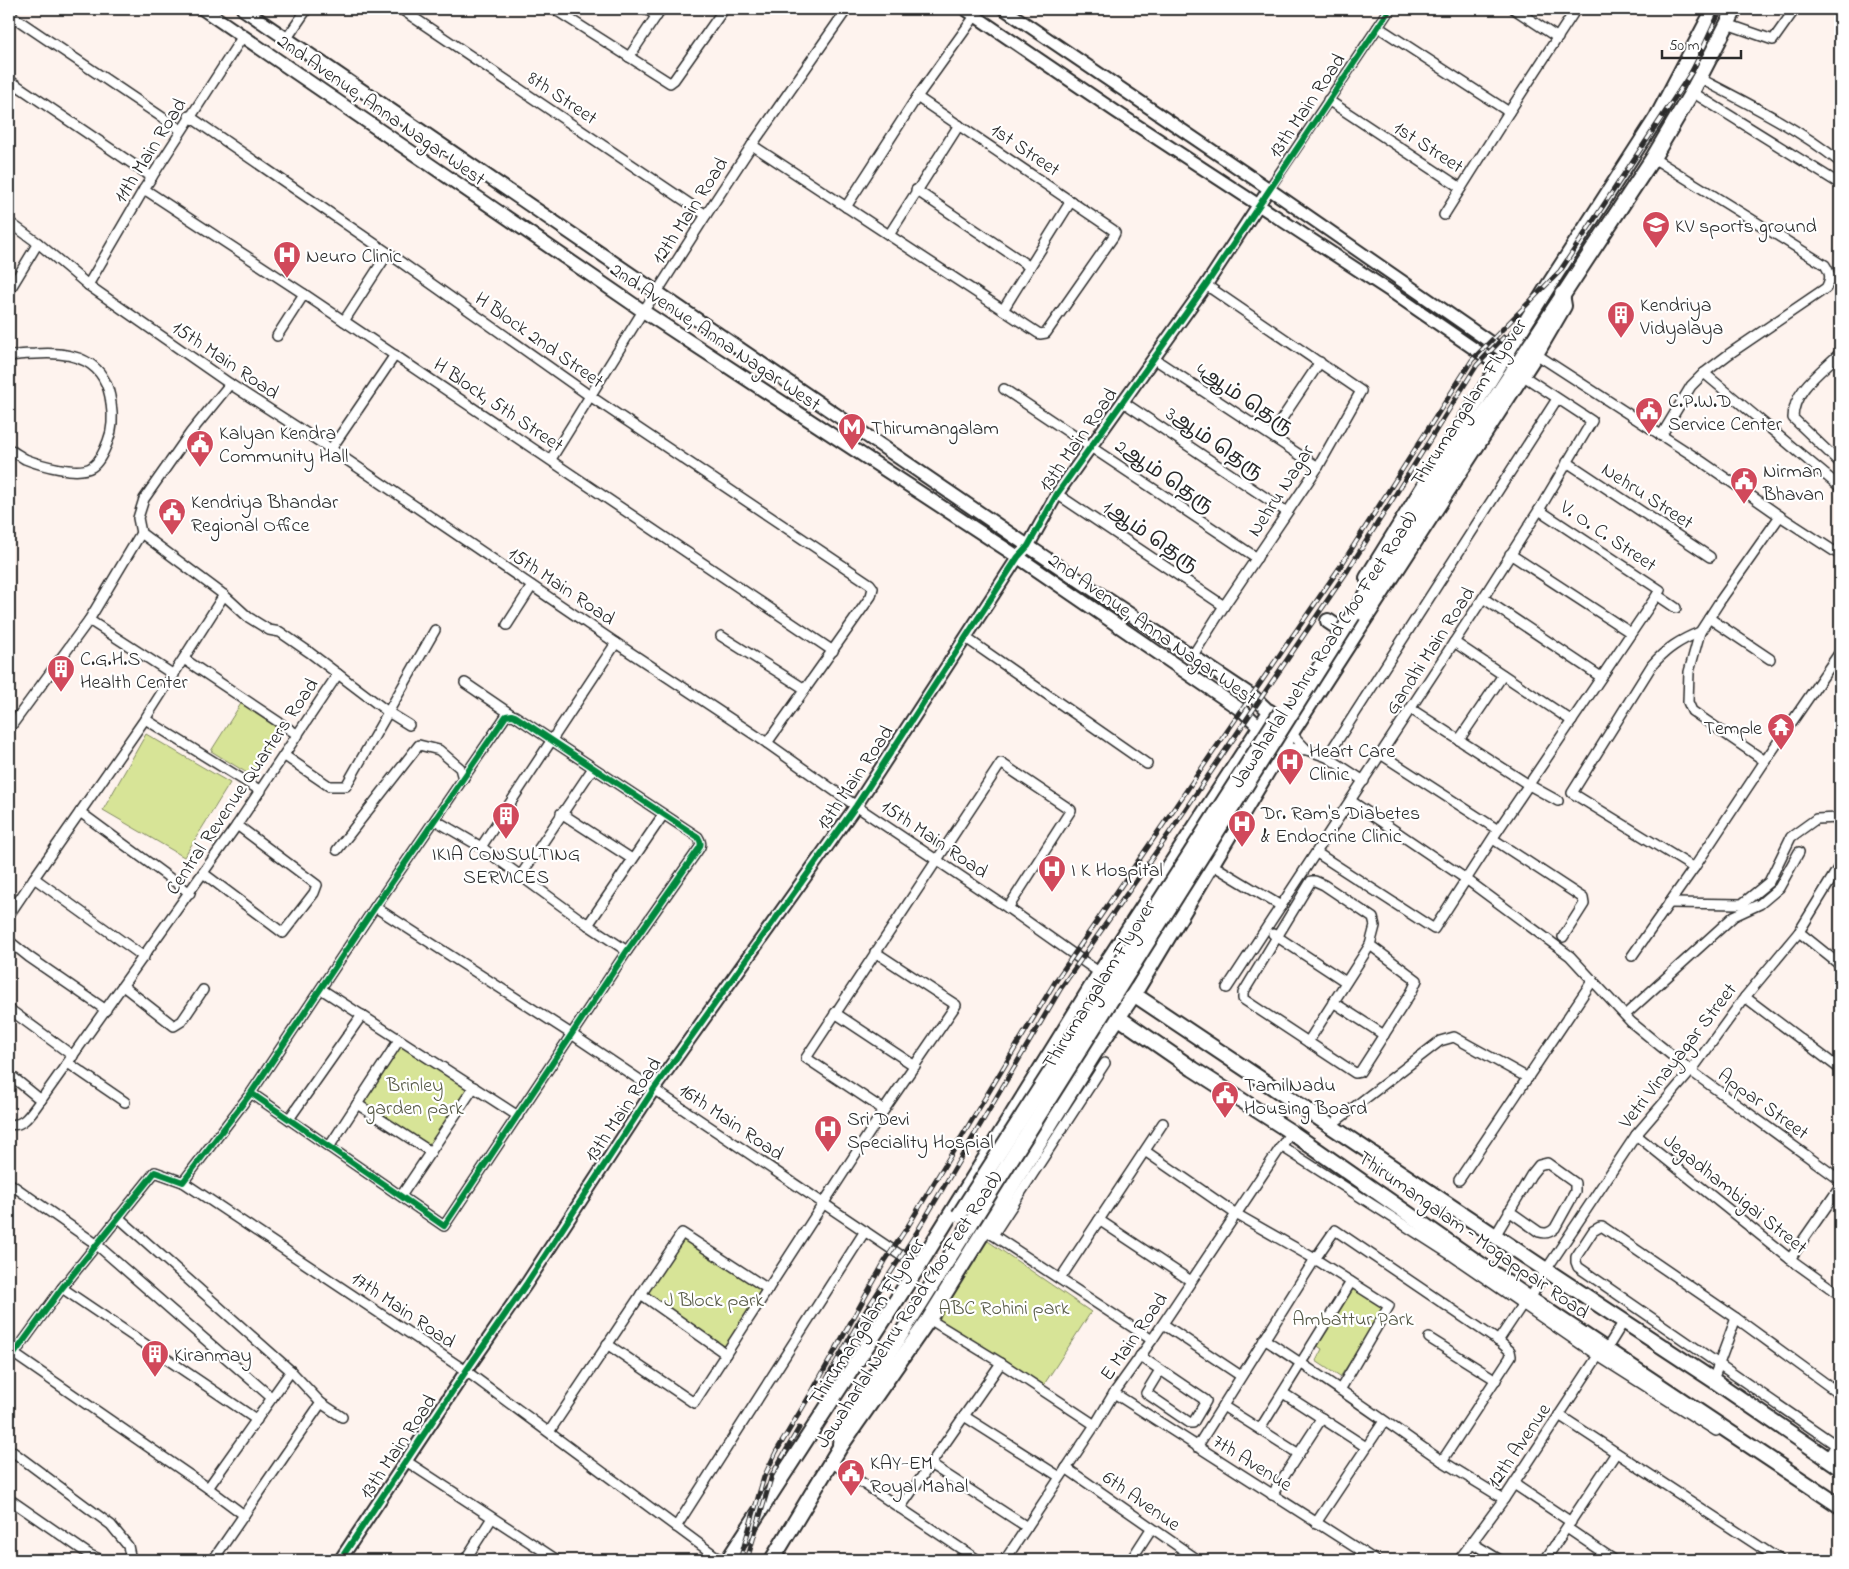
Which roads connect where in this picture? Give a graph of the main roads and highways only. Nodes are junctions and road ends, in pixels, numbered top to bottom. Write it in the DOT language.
graph roads {
  1 [pos="203,9"];
  2 [pos="243,9"];
  3 [pos="1714,9"];
  4 [pos="1735,9"];
  5 [pos="1544,290"];
  6 [pos="1562,294"];
  7 [pos="1492,361"];
  8 [pos="1349,613"];
  9 [pos="1328,621"];
  10 [pos="1353,638"];
  11 [pos="1270,712"];
  12 [pos="1260,727"];
  13 [pos="1291,733"];
  14 [pos="1282,747"];
  15 [pos="1100,973"];
  16 [pos="1134,994"];
  17 [pos="1086,995"];
  18 [pos="1119,1017"];
  19 [pos="1043,1065"];
  20 [pos="1074,1086"];
  21 [pos="811,1432"];
  22 [pos="840,1447"];
  23 [pos="1840,1467"];
  24 [pos="1840,1506"];
  25 [pos="728,1560"];
  26 [pos="772,1560"];
  1 -- 12 [label="main road, 2nd Avenue, Anna Nagar West"];
  2 -- 11 [label="main road, 2nd Avenue, Anna Nagar West"];
  3 -- 5 [label="main road"];
  4 -- 6 [label="main road, Jawaharlal Nehru Road (100 Feet Road)"];
  5 -- 7 [label="main road"];
  5 -- 8 [label="main road, Thirumangalam Flyover"];
  6 -- 8 [label="main road, Thirumangalam Flyover"];
  6 -- 10 [label="main road, Jawaharlal Nehru Road (100 Feet Road)"];
  8 -- 21 [label="main road, Thirumangalam Flyover, bridge"];
  8 -- 22 [label="main road, Thirumangalam Flyover, bridge"];
  9 -- 10 [label="main road"];
  10 -- 13 [label="main road, Jawaharlal Nehru Road (100 Feet Road)"];
  11 -- 12 [label="main road, Jawaharlal Nehru Road (100 Feet Road)"];
  11 -- 13 [label="main road, 2nd Avenue, Anna Nagar West"];
  12 -- 14 [label="main road, 2nd Avenue, Anna Nagar West"];
  12 -- 15 [label="main road, Jawaharlal Nehru Road (100 Feet Road)"];
  13 -- 14 [label="main road, Jawaharlal Nehru Road (100 Feet Road)"];
  14 -- 16 [label="main road, Jawaharlal Nehru Road (100 Feet Road)"];
  15 -- 16 [label="main road, Thirumangalam – Mogappair Road"];
  15 -- 17 [label="main road, Jawaharlal Nehru Road (100 Feet Road)"];
  16 -- 18 [label="main road, Jawaharlal Nehru Road (100 Feet Road)"];
  16 -- 23 [label="main road, Thirumangalam – Mogappair Road"];
  17 -- 18 [label="main road, Thirumangalam – Mogappair Road"];
  17 -- 19 [label="main road, Jawaharlal Nehru Road (100 Feet Road)"];
  18 -- 20 [label="main road, Jawaharlal Nehru Road (100 Feet Road)"];
  18 -- 24 [label="main road, Thirumangalam – Mogappair Road"];
  19 -- 20 [label="main road"];
  19 -- 21 [label="main road, Jawaharlal Nehru Road (100 Feet Road)"];
  20 -- 22 [label="main road, Jawaharlal Nehru Road (100 Feet Road)"];
  21 -- 25 [label="main road, Jawaharlal Nehru Road (100 Feet Road)"];
  22 -- 26 [label="main road, Jawaharlal Nehru Road (100 Feet Road)"];
}
